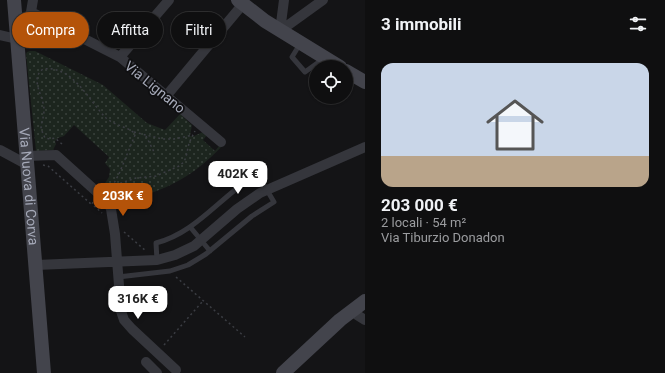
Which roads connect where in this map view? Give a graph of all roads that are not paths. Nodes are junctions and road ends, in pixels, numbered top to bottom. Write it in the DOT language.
graph roads {
  1 [pos="14,0"];
  2 [pos="33,0"];
  3 [pos="169,0"];
  4 [pos="284,0"];
  5 [pos="323,0"];
  6 [pos="240,2"];
  7 [pos="15,12"];
  8 [pos="280,31"];
  9 [pos="0,35"];
  10 [pos="12,38"];
  11 [pos="300,43"];
  12 [pos="18,48"];
  13 [pos="120,57"];
  14 [pos="324,58"];
  15 [pos="328,60"];
  16 [pos="353,75"];
  17 [pos="365,82"];
  18 [pos="167,95"];
  19 [pos="221,142"];
  20 [pos="365,147"];
  21 [pos="0,150"];
  22 [pos="26,160"];
  23 [pos="267,189"];
  24 [pos="191,228"];
  25 [pos="201,240"];
  26 [pos="210,251"];
  27 [pos="118,260"];
  28 [pos="157,260"];
  29 [pos="36,265"];
  30 [pos="118,277"];
  31 [pos="365,301"];
  32 [pos="353,309"];
  33 [pos="365,320"];
  34 [pos="146,362"];
  35 [pos="176,370"];
  36 [pos="44,373"];
  37 [pos="158,373"];
  38 [pos="283,373"];
  1 -- 7 [label="main road, Via Nuova di Corva"];
  2 -- 13 [label="street, Via Lignano"];
  3 -- 13 [label="street"];
  4 -- 8 [label="street"];
  5 -- 8 [label="street"];
  6 -- 8 [label="main road"];
  6 -- 18 [label="street"];
  8 -- 11 [label="main road"];
  9 -- 10 [label="street"];
  11 -- 14 [label="main road"];
  11 -- 14 [label="lane"];
  12 -- 22 [label="main road, Via Nuova di Corva"];
  13 -- 18 [label="street, Via Lignano"];
  14 -- 15 [label="main road"];
  16 -- 17 [label="main road"];
  18 -- 19 [label="street, Via Lignano"];
  20 -- 23 [label="street"];
  21 -- 22 [label="street"];
  22 -- 27 [label="street"];
  22 -- 29 [label="main road, Via Nuova di Corva"];
  23 -- 24 [label="lane"];
  23 -- 25 [label="street"];
  23 -- 26 [label="lane"];
  24 -- 25 [label="lane"];
  24 -- 28 [label="lane"];
  25 -- 26 [label="lane"];
  25 -- 28 [label="street"];
  26 -- 30 [label="lane"];
  27 -- 28 [label="street"];
  27 -- 29 [label="street"];
  27 -- 30 [label="street"];
  29 -- 36 [label="main road, Via Nuova di Corva"];
  30 -- 35 [label="street"];
  31 -- 32 [label="main road"];
  32 -- 33 [label="street"];
  32 -- 38 [label="main road"];
  34 -- 37 [label="street"];
}
